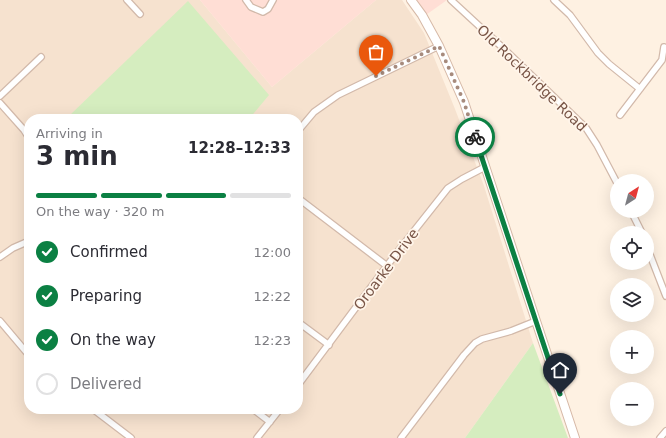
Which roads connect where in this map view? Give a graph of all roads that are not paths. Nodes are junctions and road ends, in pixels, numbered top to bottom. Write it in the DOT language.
graph roads {
  1 [pos="127,0"];
  2 [pos="246,0"];
  3 [pos="273,0"];
  4 [pos="411,0"];
  5 [pos="451,0"];
  6 [pos="554,0"];
  7 [pos="140,14"];
  8 [pos="439,46"];
  9 [pos="664,47"];
  10 [pos="41,57"];
  11 [pos="640,89"];
  12 [pos="0,96"];
  13 [pos="0,103"];
  14 [pos="620,115"];
  15 [pos="303,125"];
  16 [pos="24,130"];
  17 [pos="485,167"];
  18 [pos="612,174"];
  19 [pos="303,202"];
  20 [pos="24,243"];
  21 [pos="0,256"];
  22 [pos="654,265"];
  23 [pos="387,266"];
  24 [pos="666,296"];
  25 [pos="0,321"];
  26 [pos="536,321"];
  27 [pos="303,326"];
  28 [pos="329,345"];
  29 [pos="24,349"];
  30 [pos="303,379"];
  31 [pos="100,414"];
  32 [pos="260,414"];
  33 [pos="276,414"];
  34 [pos="270,422"];
  35 [pos="666,431"];
  36 [pos="131,438"];
  37 [pos="257,438"];
  38 [pos="401,438"];
  39 [pos="576,438"];
  40 [pos="660,438"];
  1 -- 7 [label="street"];
  2 -- 3 [label="street"];
  4 -- 8 [label="main road"];
  5 -- 18 [label="street, Old Rockbridge Road"];
  6 -- 11 [label="street"];
  8 -- 15 [label="street"];
  8 -- 17 [label="main road"];
  9 -- 11 [label="street"];
  10 -- 12 [label="street"];
  11 -- 14 [label="street"];
  13 -- 16 [label="street"];
  17 -- 23 [label="street, Oroarke Drive"];
  17 -- 26 [label="main road"];
  19 -- 23 [label="street"];
  20 -- 21 [label="street"];
  22 -- 24 [label="street"];
  23 -- 28 [label="street, Oroarke Drive"];
  25 -- 29 [label="street"];
  26 -- 38 [label="street"];
  26 -- 39 [label="main road"];
  27 -- 28 [label="street"];
  28 -- 30 [label="street, Oroarke Drive"];
  31 -- 36 [label="street"];
  32 -- 34 [label="street"];
  33 -- 34 [label="street"];
  34 -- 37 [label="street"];
  35 -- 40 [label="street"];
}
